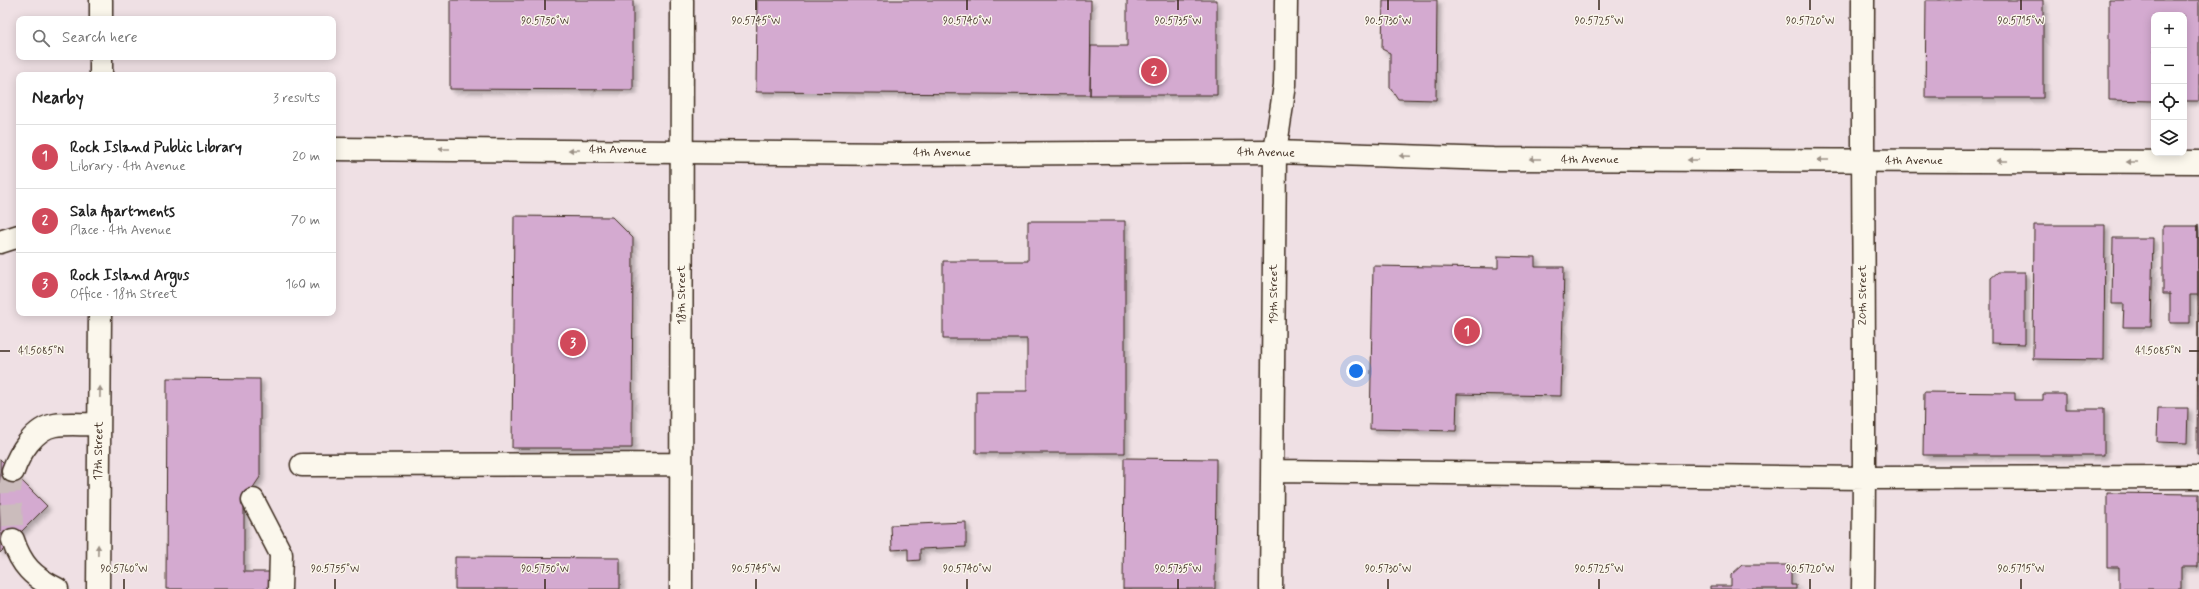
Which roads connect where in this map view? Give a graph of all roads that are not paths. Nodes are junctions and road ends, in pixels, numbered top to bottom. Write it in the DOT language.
graph roads {
  1 [pos="101,0"];
  2 [pos="682,0"];
  3 [pos="1286,0"];
  4 [pos="1863,0"];
  5 [pos="101,16"];
  6 [pos="101,60"];
  7 [pos="101,72"];
  8 [pos="336,149"];
  9 [pos="683,151"];
  10 [pos="1275,152"];
  11 [pos="1862,160"];
  12 [pos="2199,162"];
  13 [pos="16,237"];
  14 [pos="0,242"];
  15 [pos="100,316"];
  16 [pos="99,424"];
  17 [pos="680,464"];
  18 [pos="302,465"];
  19 [pos="1273,471"];
  20 [pos="12,472"];
  21 [pos="2199,477"];
  22 [pos="1865,478"];
  23 [pos="253,500"];
  24 [pos="13,540"];
  25 [pos="57,589"];
  26 [pos="98,589"];
  27 [pos="280,589"];
  28 [pos="681,589"];
  29 [pos="1271,589"];
  30 [pos="1863,589"];
  1 -- 5 [label="street"];
  2 -- 9 [label="street, 18th Street"];
  3 -- 10 [label="street, 19th Street"];
  4 -- 11 [label="street, 20th Street"];
  6 -- 7 [label="street"];
  9 -- 8 [label="street, 4th Avenue, one-way"];
  9 -- 10 [label="street, 4th Avenue"];
  9 -- 17 [label="street, 18th Street"];
  11 -- 10 [label="street, 4th Avenue, one-way"];
  10 -- 19 [label="street, 19th Street"];
  12 -- 11 [label="street, 4th Avenue, one-way"];
  11 -- 22 [label="street, 20th Street"];
  13 -- 14 [label="street"];
  16 -- 15 [label="street, 17th Street, one-way"];
  16 -- 20 [label="street"];
  26 -- 16 [label="street, 17th Street, one-way"];
  17 -- 18 [label="street"];
  17 -- 28 [label="street, 18th Street"];
  19 -- 22 [label="street"];
  19 -- 29 [label="street, 19th Street"];
  21 -- 22 [label="street"];
  22 -- 30 [label="street, 20th Street"];
  23 -- 27 [label="street"];
  24 -- 25 [label="street"];
}
